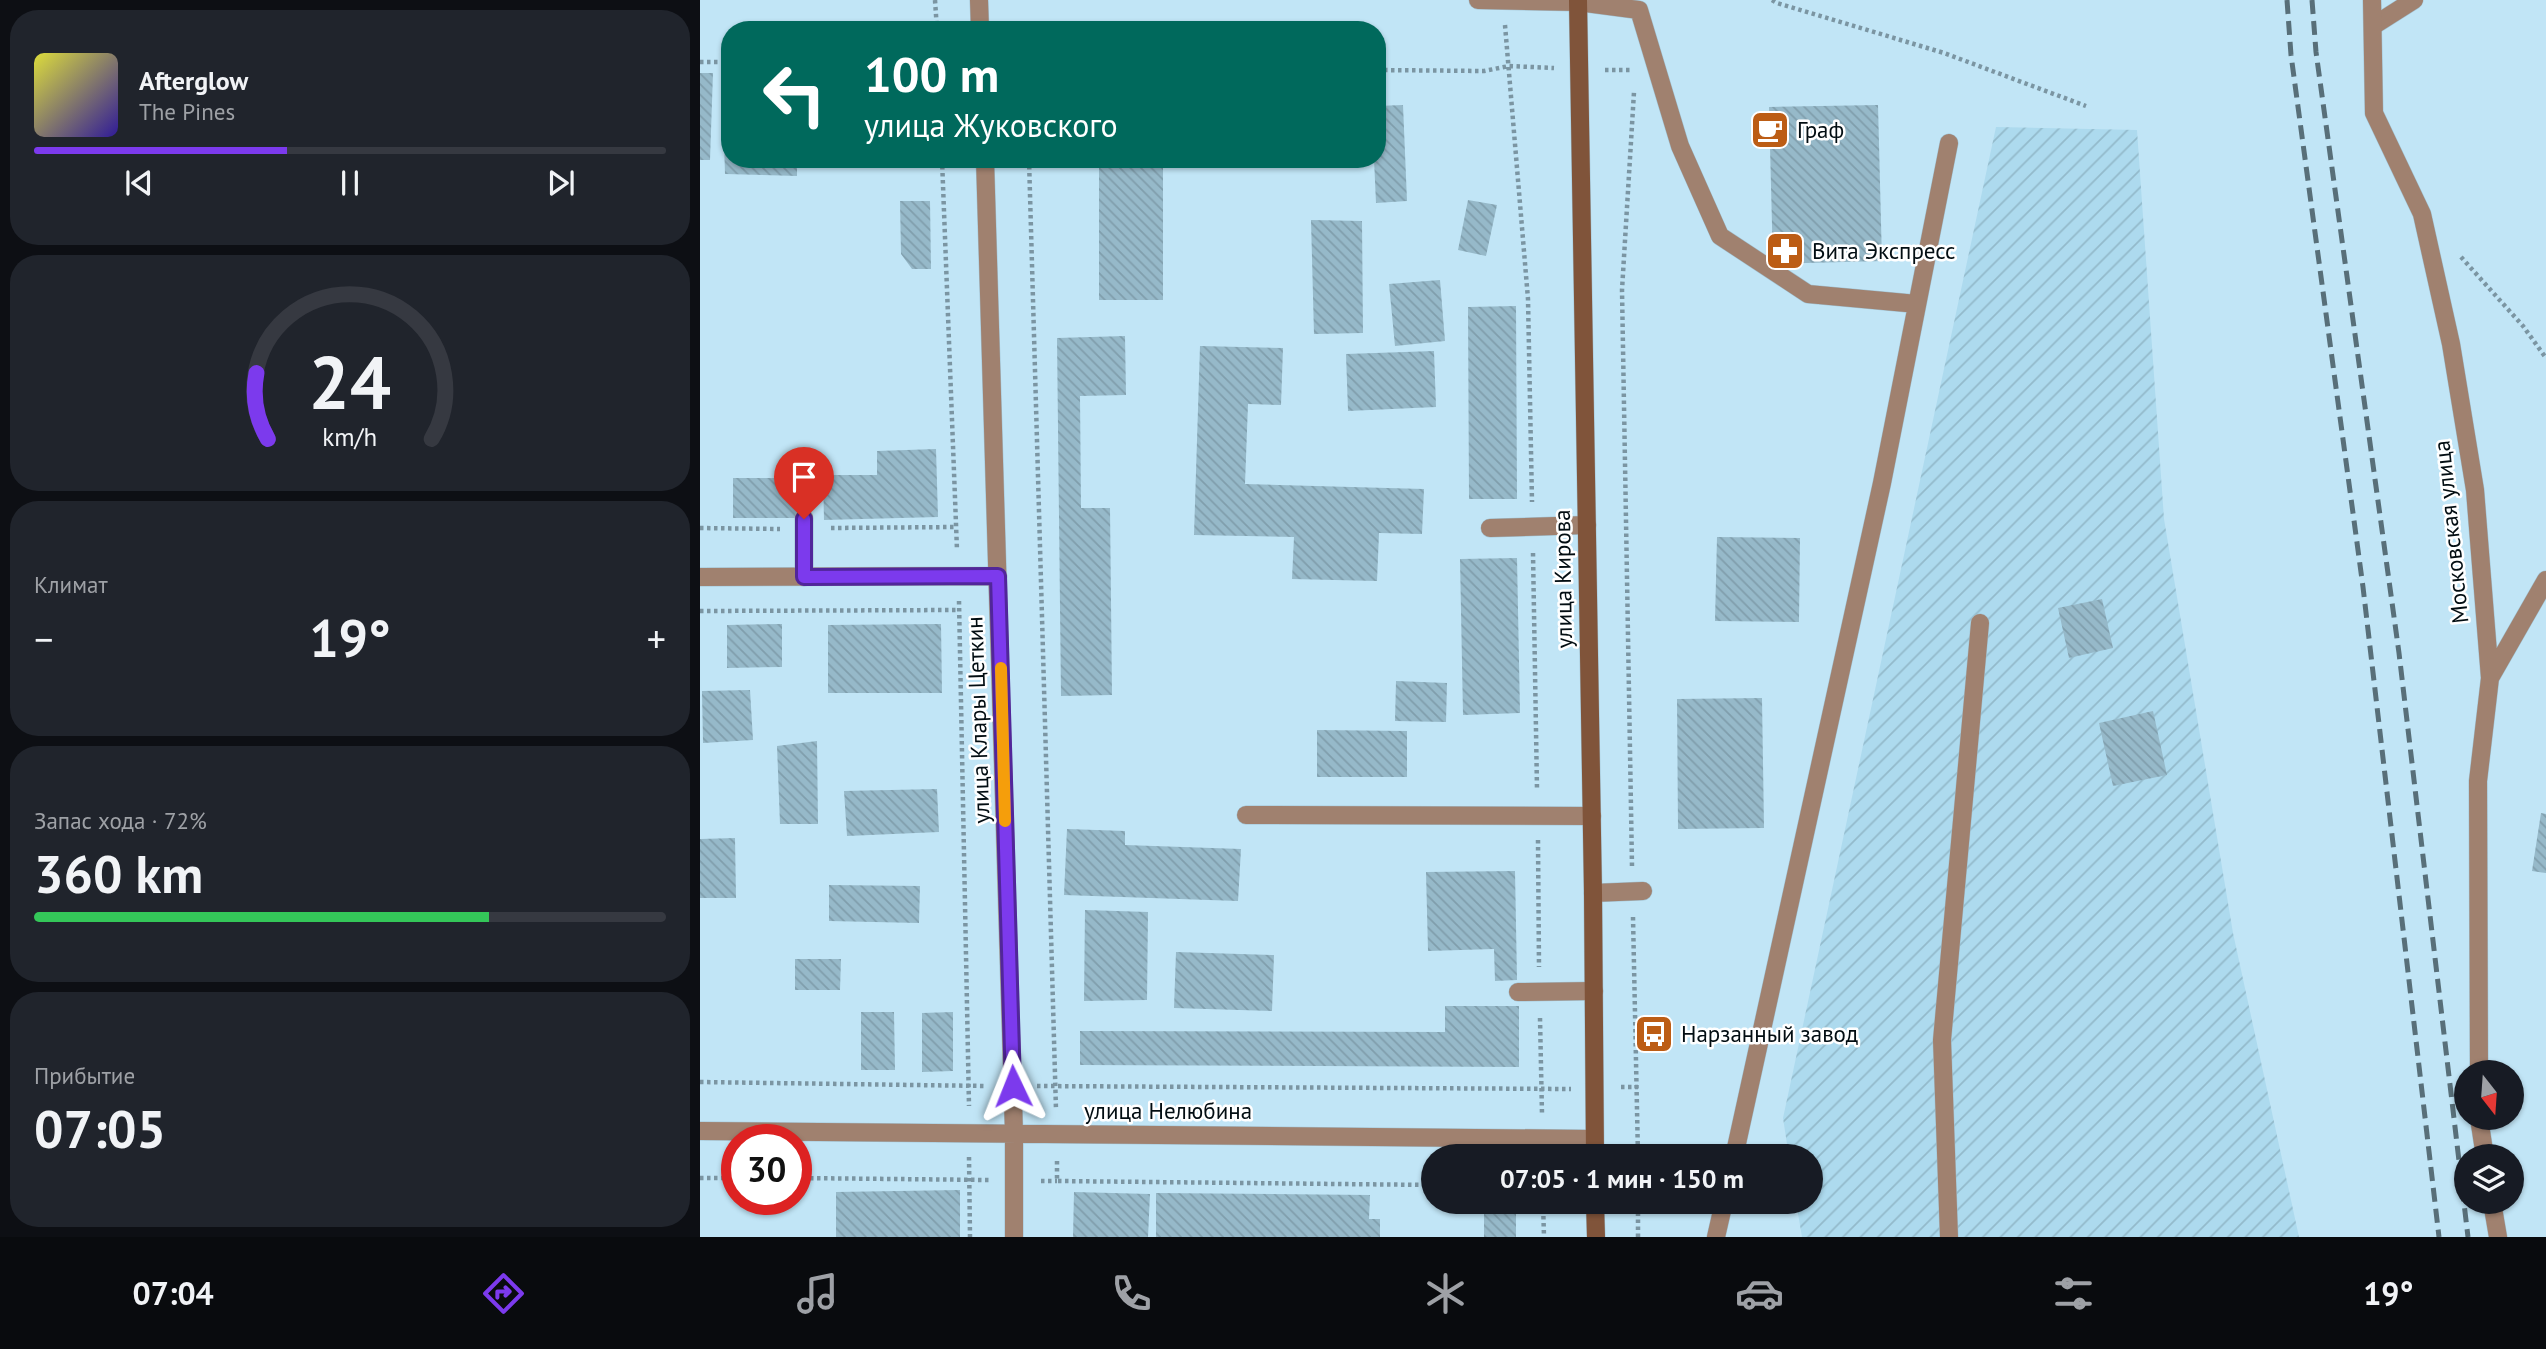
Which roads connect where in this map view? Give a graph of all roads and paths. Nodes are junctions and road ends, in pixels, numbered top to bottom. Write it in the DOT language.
graph roads {
  1 [pos="936,0"];
  2 [pos="979,0"];
  3 [pos="1478,0"];
  4 [pos="1772,0"];
  5 [pos="2372,0"];
  6 [pos="2414,0"];
  7 [pos="1503,1"];
  8 [pos="1578,1"];
  9 [pos="937,21"];
  10 [pos="980,21"];
  11 [pos="2373,26"];
  12 [pos="700,62"];
  13 [pos="721,62"];
  14 [pos="1509,66"];
  15 [pos="1579,69"];
  16 [pos="1386,70"];
  17 [pos="1635,71"];
  18 [pos="1634,84"];
  19 [pos="2086,106"];
  20 [pos="1949,143"];
  21 [pos="942,168"];
  22 [pos="985,168"];
  23 [pos="1029,168"];
  24 [pos="2459,255"];
  25 [pos="1917,303"];
  26 [pos="2546,358"];
  27 [pos="804,519"];
  28 [pos="1587,525"];
  29 [pos="1533,527"];
  30 [pos="1490,528"];
  31 [pos="998,576"];
  32 [pos="700,577"];
  33 [pos="804,577"];
  34 [pos="958,577"];
  35 [pos="2546,580"];
  36 [pos="959,610"];
  37 [pos="700,611"];
  38 [pos="1980,623"];
  39 [pos="2490,678"];
  40 [pos="1246,815"];
  41 [pos="1592,816"];
  42 [pos="1538,817"];
  43 [pos="1638,892"];
  44 [pos="1593,893"];
  45 [pos="1594,991"];
  46 [pos="1518,992"];
  47 [pos="1540,992"];
  48 [pos="2479,1060"];
  49 [pos="700,1082"];
  50 [pos="968,1086"];
  51 [pos="1013,1086"];
  52 [pos="1055,1086"];
  53 [pos="1638,1087"];
  54 [pos="1594,1089"];
  55 [pos="1541,1090"];
  56 [pos="700,1130"];
  57 [pos="969,1134"];
  58 [pos="1014,1134"];
  59 [pos="1057,1135"];
  60 [pos="1542,1139"];
  61 [pos="1571,1144"];
  62 [pos="1594,1144"];
  63 [pos="1638,1144"];
  64 [pos="1737,1144"];
  65 [pos="700,1178"];
  66 [pos="721,1178"];
  67 [pos="812,1178"];
  68 [pos="969,1180"];
  69 [pos="1014,1181"];
  70 [pos="1057,1181"];
  71 [pos="1421,1185"];
  72 [pos="1543,1214"];
  73 [pos="1595,1214"];
  74 [pos="1638,1214"];
  75 [pos="1721,1214"];
  76 [pos="2494,1214"];
  77 [pos="970,1237"];
  78 [pos="1014,1237"];
  79 [pos="1544,1237"];
  80 [pos="1596,1237"];
  81 [pos="1638,1237"];
  82 [pos="1716,1237"];
  83 [pos="1949,1237"];
  84 [pos="2498,1237"];
  1 -- 9 [label="path"];
  2 -- 10 [label="street"];
  3 -- 7 [label="street"];
  4 -- 19 [label="path"];
  5 -- 11 [label="street, Московская улица"];
  6 -- 11 [label="street"];
  7 -- 8 [label="street"];
  7 -- 14 [label="path"];
  8 -- 15 [label="street, улица Кирова"];
  8 -- 25 [label="street"];
  11 -- 39 [label="street, Московская улица"];
  12 -- 13 [label="path"];
  14 -- 15 [label="path"];
  14 -- 16 [label="path"];
  14 -- 29 [label="path"];
  15 -- 17 [label="path"];
  15 -- 28 [label="street, улица Кирова"];
  18 -- 43 [label="path"];
  20 -- 25 [label="street"];
  21 -- 34 [label="path"];
  22 -- 31 [label="street, улица Клары Цеткин"];
  23 -- 52 [label="path"];
  24 -- 26 [label="path"];
  25 -- 64 [label="street"];
  27 -- 33 [label="street"];
  28 -- 29 [label="street"];
  28 -- 41 [label="street, улица Кирова"];
  29 -- 30 [label="street"];
  29 -- 42 [label="path"];
  31 -- 34 [label="street"];
  31 -- 51 [label="street, улица Клары Цеткин"];
  32 -- 33 [label="street"];
  33 -- 34 [label="street"];
  34 -- 36 [label="path"];
  35 -- 39 [label="street"];
  36 -- 37 [label="path"];
  36 -- 50 [label="path"];
  38 -- 83 [label="street"];
  39 -- 48 [label="street, Московская улица"];
  40 -- 42 [label="street"];
  41 -- 42 [label="street"];
  41 -- 44 [label="street, улица Кирова"];
  42 -- 47 [label="path"];
  43 -- 44 [label="street"];
  43 -- 53 [label="path"];
  44 -- 45 [label="street, улица Кирова"];
  45 -- 47 [label="street"];
  45 -- 54 [label="street, улица Кирова"];
  46 -- 47 [label="street"];
  47 -- 55 [label="path"];
  49 -- 50 [label="path"];
  50 -- 51 [label="path"];
  50 -- 57 [label="path"];
  51 -- 52 [label="path"];
  51 -- 58 [label="street, улица Клары Цеткин"];
  52 -- 55 [label="path"];
  52 -- 59 [label="path"];
  53 -- 54 [label="path"];
  53 -- 63 [label="path"];
  54 -- 55 [label="path"];
  54 -- 62 [label="street, улица Кирова"];
  55 -- 60 [label="path"];
  56 -- 57 [label="street, улица Нелюбина"];
  57 -- 58 [label="street, улица Нелюбина"];
  57 -- 68 [label="path"];
  58 -- 59 [label="street, улица Нелюбина"];
  58 -- 69 [label="street, улица Клары Цеткин"];
  59 -- 60 [label="street, улица Нелюбина"];
  59 -- 70 [label="path"];
  60 -- 61 [label="street, улица Нелюбина"];
  65 -- 66 [label="path"];
  67 -- 68 [label="path"];
  68 -- 69 [label="path"];
  68 -- 77 [label="path"];
  69 -- 70 [label="path"];
  69 -- 78 [label="street, улица Клары Цеткин"];
  70 -- 71 [label="path"];
  72 -- 79 [label="path"];
  73 -- 80 [label="street"];
  74 -- 81 [label="path"];
  75 -- 82 [label="street"];
  76 -- 84 [label="street"];
}
